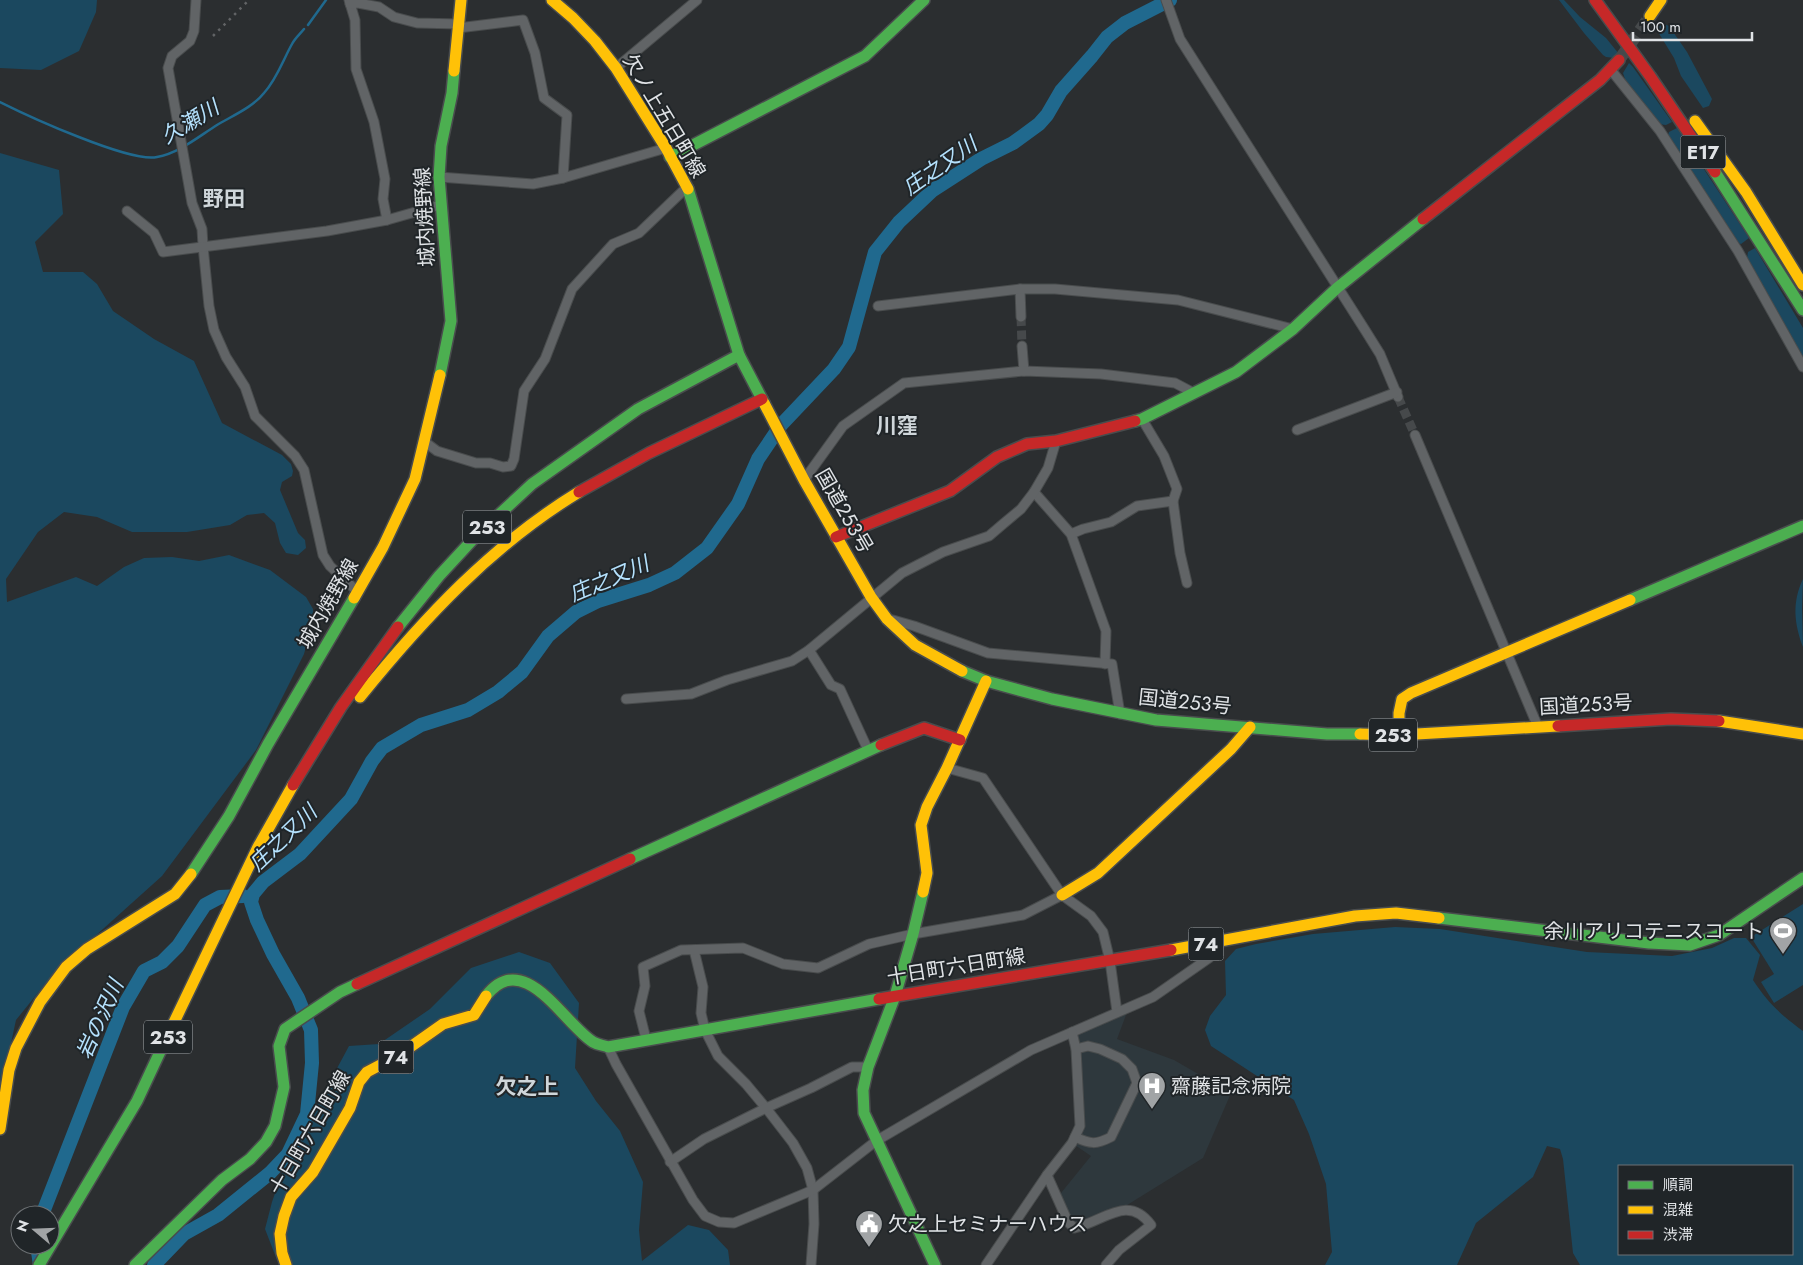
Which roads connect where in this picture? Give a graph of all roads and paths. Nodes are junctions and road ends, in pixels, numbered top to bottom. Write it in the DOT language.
graph roads {
  1 [pos="196,0"];
  2 [pos="461,0"];
  3 [pos="552,0"];
  4 [pos="697,0"];
  5 [pos="924,0"];
  6 [pos="1166,0"];
  7 [pos="1595,0"];
  8 [pos="1607,0"];
  9 [pos="1661,0"];
  10 [pos="350,2"];
  11 [pos="1650,16"];
  12 [pos="458,26"];
  13 [pos="1615,65"];
  14 [pos="616,68"];
  15 [pos="668,153"];
  16 [pos="439,177"];
  17 [pos="562,178"];
  18 [pos="687,187"];
  19 [pos="1746,192"];
  20 [pos="440,205"];
  21 [pos="127,211"];
  22 [pos="387,220"];
  23 [pos="202,246"];
  24 [pos="1803,274"];
  25 [pos="1803,285"];
  26 [pos="1337,288"];
  27 [pos="1020,289"];
  28 [pos="878,306"];
  29 [pos="1803,310"];
  30 [pos="1021,317"];
  31 [pos="1293,329"];
  32 [pos="1022,346"];
  33 [pos="738,355"];
  34 [pos="1803,366"];
  35 [pos="1024,371"];
  36 [pos="1194,393"];
  37 [pos="762,399"];
  38 [pos="1142,419"];
  39 [pos="1297,430"];
  40 [pos="1415,435"];
  41 [pos="1056,441"];
  42 [pos="425,442"];
  43 [pos="804,480"];
  44 [pos="1034,492"];
  45 [pos="1173,502"];
  46 [pos="1803,526"];
  47 [pos="1071,534"];
  48 [pos="836,537"];
  49 [pos="1187,583"];
  50 [pos="358,592"];
  51 [pos="871,597"];
  52 [pos="887,619"];
  53 [pos="809,650"];
  54 [pos="1507,652"];
  55 [pos="1105,664"];
  56 [pos="986,681"];
  57 [pos="626,699"];
  58 [pos="1120,714"];
  59 [pos="1538,727"];
  60 [pos="1250,728"];
  61 [pos="1803,734"];
  62 [pos="1399,735"];
  63 [pos="960,740"];
  64 [pos="868,750"];
  65 [pos="947,768"];
  66 [pos="302,771"];
  67 [pos="1803,878"];
  68 [pos="1062,895"];
  69 [pos="913,934"];
  70 [pos="1222,942"];
  71 [pos="694,950"];
  72 [pos="1110,961"];
  73 [pos="895,996"];
  74 [pos="1117,1012"];
  75 [pos="706,1030"];
  76 [pos="1072,1032"];
  77 [pos="646,1039"];
  78 [pos="608,1046"];
  79 [pos="1076,1049"];
  80 [pos="868,1067"];
  81 [pos="766,1108"];
  82 [pos="0,1129"];
  83 [pos="1075,1137"];
  84 [pos="876,1141"];
  85 [pos="670,1162"];
  86 [pos="1047,1175"];
  87 [pos="813,1190"];
  88 [pos="814,1263"];
  89 [pos="39,1265"];
  90 [pos="135,1265"];
  91 [pos="286,1265"];
  92 [pos="935,1265"];
  93 [pos="986,1265"];
  94 [pos="1106,1265"];
  1 -- 23 [label="street"];
  2 -- 12 [label="main road, 城内焼野線"];
  3 -- 14 [label="main road, 欠ノ上五日町線"];
  4 -- 14 [label="street"];
  5 -- 15 [label="main road"];
  6 -- 26 [label="street"];
  7 -- 29 [label="main road, E17"];
  8 -- 19 [label="main road, E17"];
  9 -- 11 [label="main road"];
  10 -- 12 [label="street"];
  10 -- 22 [label="street"];
  12 -- 16 [label="main road, 城内焼野線"];
  12 -- 17 [label="street"];
  13 -- 26 [label="main road"];
  13 -- 34 [label="street"];
  14 -- 15 [label="main road, 欠ノ上五日町線"];
  15 -- 17 [label="street"];
  15 -- 18 [label="main road, 欠ノ上五日町線"];
  16 -- 17 [label="street"];
  16 -- 20 [label="main road, 城内焼野線"];
  18 -- 33 [label="main road, 欠ノ上五日町線"];
  18 -- 42 [label="street"];
  19 -- 24 [label="main road"];
  19 -- 25 [label="main road, E17"];
  20 -- 22 [label="street"];
  20 -- 42 [label="main road, 城内焼野線"];
  21 -- 23 [label="street"];
  22 -- 23 [label="street"];
  23 -- 50 [label="street"];
  26 -- 31 [label="main road"];
  26 -- 39 [label="street"];
  27 -- 28 [label="street"];
  27 -- 30 [label="street"];
  27 -- 31 [label="street"];
  31 -- 36 [label="main road"];
  32 -- 35 [label="street"];
  33 -- 37 [label="main road, 国道253号 / 253"];
  33 -- 66 [label="main road, 253"];
  35 -- 36 [label="street"];
  35 -- 43 [label="street"];
  36 -- 38 [label="main road"];
  37 -- 43 [label="main road, 国道253号 / 253"];
  37 -- 66 [label="main road, 253"];
  38 -- 41 [label="main road"];
  38 -- 45 [label="street"];
  40 -- 54 [label="street"];
  41 -- 44 [label="street"];
  41 -- 48 [label="main road"];
  42 -- 50 [label="main road, 城内焼野線"];
  43 -- 48 [label="main road, 国道253号 / 253"];
  44 -- 47 [label="street"];
  44 -- 51 [label="street"];
  45 -- 47 [label="street"];
  45 -- 49 [label="street"];
  46 -- 54 [label="main road"];
  47 -- 55 [label="street"];
  48 -- 51 [label="main road, 国道253号 / 253"];
  50 -- 82 [label="main road, 城内焼野線"];
  51 -- 52 [label="main road, 国道253号 / 253"];
  51 -- 53 [label="street"];
  52 -- 55 [label="street"];
  52 -- 56 [label="main road, 国道253号 / 253"];
  53 -- 57 [label="street"];
  53 -- 64 [label="street"];
  54 -- 59 [label="street"];
  54 -- 62 [label="main road"];
  55 -- 58 [label="street"];
  56 -- 58 [label="main road, 国道253号 / 253"];
  56 -- 63 [label="main road"];
  58 -- 60 [label="main road, 国道253号 / 253"];
  59 -- 61 [label="main road, 国道253号 / 253"];
  59 -- 62 [label="main road, 国道253号 / 253"];
  60 -- 62 [label="main road, 国道253号 / 253"];
  60 -- 68 [label="main road"];
  63 -- 64 [label="main road"];
  63 -- 65 [label="main road"];
  64 -- 90 [label="main road"];
  65 -- 68 [label="street"];
  65 -- 69 [label="main road"];
  66 -- 89 [label="main road, 253"];
  67 -- 70 [label="main road, 十日町六日町線 / 74"];
  68 -- 69 [label="street"];
  68 -- 72 [label="street"];
  69 -- 71 [label="street"];
  69 -- 73 [label="main road"];
  70 -- 72 [label="main road, 十日町六日町線 / 74"];
  70 -- 74 [label="street"];
  71 -- 75 [label="street"];
  71 -- 77 [label="street"];
  72 -- 73 [label="main road, 十日町六日町線 / 74"];
  72 -- 74 [label="street"];
  73 -- 75 [label="main road, 十日町六日町線 / 74"];
  73 -- 80 [label="main road"];
  74 -- 76 [label="street"];
  75 -- 77 [label="main road, 十日町六日町線 / 74"];
  75 -- 81 [label="street"];
  76 -- 79 [label="street"];
  76 -- 84 [label="street"];
  77 -- 78 [label="main road, 十日町六日町線 / 74"];
  78 -- 85 [label="street"];
  78 -- 91 [label="main road, 十日町六日町線 / 74"];
  79 -- 83 [label="street"];
  79 -- 83 [label="street"];
  80 -- 81 [label="street"];
  80 -- 84 [label="main road"];
  81 -- 85 [label="street"];
  81 -- 87 [label="street"];
  83 -- 86 [label="street"];
  84 -- 87 [label="street"];
  84 -- 92 [label="main road"];
  85 -- 87 [label="street"];
  86 -- 93 [label="street"];
  86 -- 94 [label="street"];
  87 -- 88 [label="street"];
}
